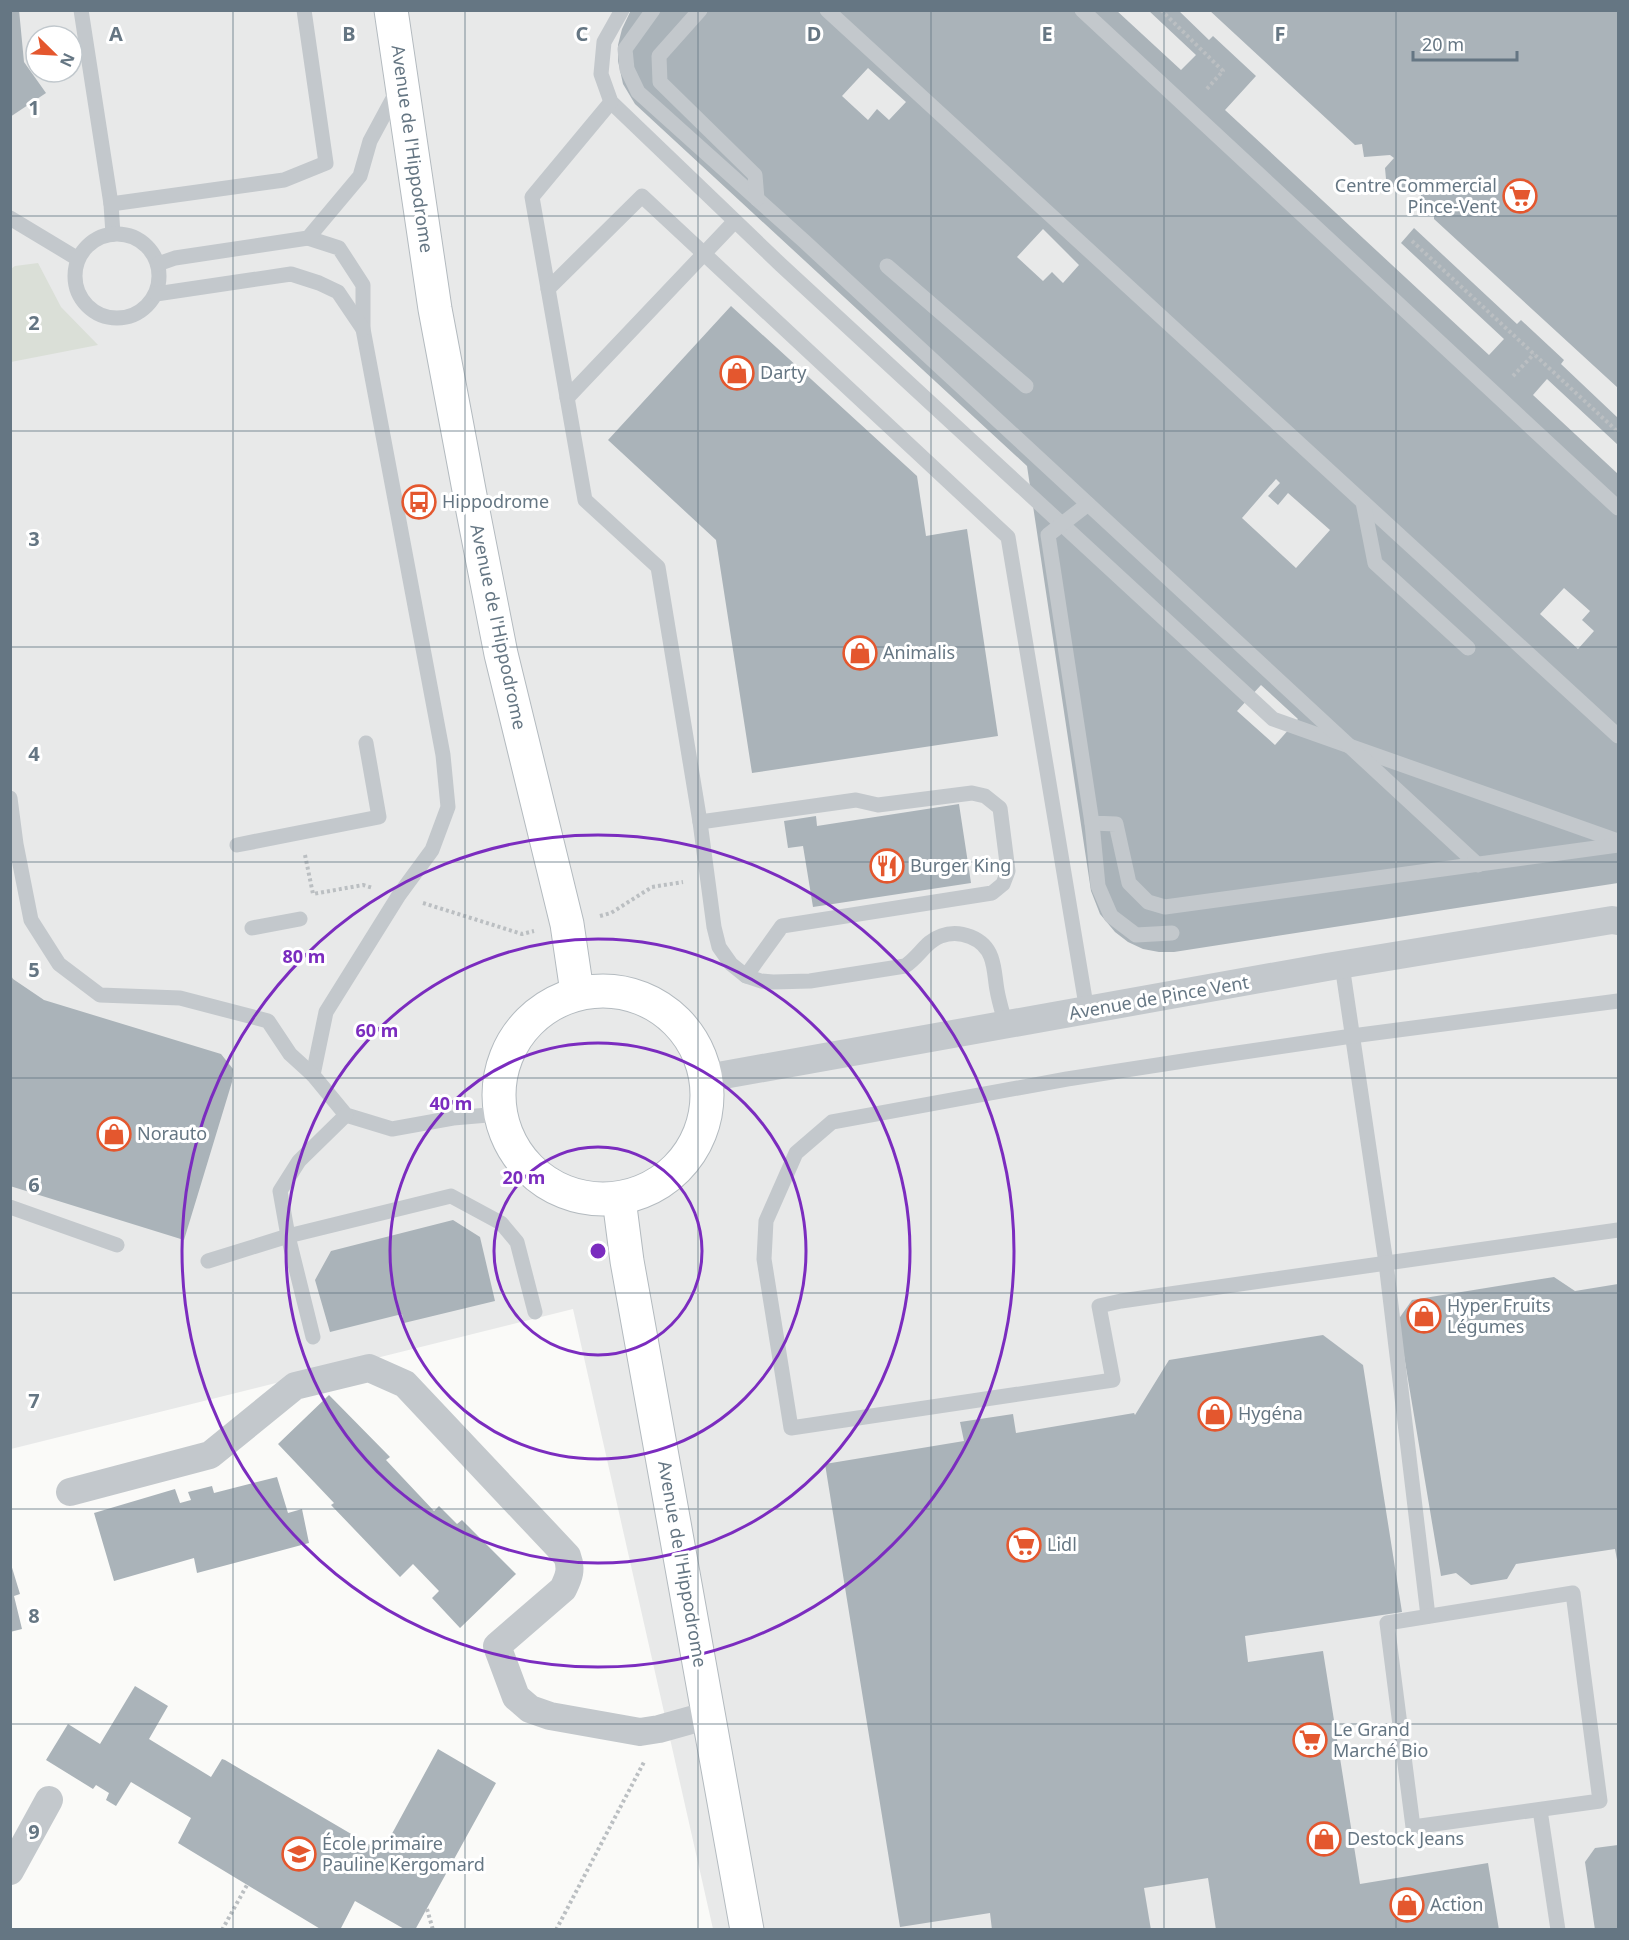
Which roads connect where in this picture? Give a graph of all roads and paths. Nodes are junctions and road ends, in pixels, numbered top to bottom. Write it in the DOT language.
graph roads {
  1 [pos="81,10"];
  2 [pos="304,10"];
  3 [pos="391,10"];
  4 [pos="622,10"];
  5 [pos="700,10"];
  6 [pos="827,10"];
  7 [pos="1082,10"];
  8 [pos="1161,10"];
  9 [pos="651,12"];
  10 [pos="402,81"];
  11 [pos="611,102"];
  12 [pos="1188,109"];
  13 [pos="757,199"];
  14 [pos="111,204"];
  15 [pos="10,218"];
  16 [pos="735,221"];
  17 [pos="113,234"];
  18 [pos="308,238"];
  19 [pos="1412,241"];
  20 [pos="704,253"];
  21 [pos="78,259"];
  22 [pos="158,264"];
  23 [pos="887,266"];
  24 [pos="548,289"];
  25 [pos="156,294"];
  26 [pos="363,329"];
  27 [pos="1026,386"];
  28 [pos="567,398"];
  29 [pos="1618,432"];
  30 [pos="1363,502"];
  31 [pos="1088,504"];
  32 [pos="1618,508"];
  33 [pos="1468,648"];
  34 [pos="1618,736"];
  35 [pos="366,743"];
  36 [pos="10,798"];
  37 [pos="700,822"];
  38 [pos="1092,823"];
  39 [pos="300,832"];
  40 [pos="1618,843"];
  41 [pos="237,845"];
  42 [pos="1478,865"];
  43 [pos="707,878"];
  44 [pos="399,895"];
  45 [pos="1616,916"];
  46 [pos="300,919"];
  47 [pos="567,924"];
  48 [pos="252,928"];
  49 [pos="1172,933"];
  50 [pos="1341,965"];
  51 [pos="746,976"];
  52 [pos="577,992"];
  53 [pos="1618,1001"];
  54 [pos="1088,1011"];
  55 [pos="1006,1026"];
  56 [pos="1352,1036"];
  57 [pos="313,1075"];
  58 [pos="707,1078"];
  59 [pos="500,1114"];
  60 [pos="346,1115"];
  61 [pos="619,1198"];
  62 [pos="10,1207"];
  63 [pos="1618,1230"];
  64 [pos="288,1236"];
  65 [pos="117,1245"];
  66 [pos="208,1261"];
  67 [pos="1386,1263"];
  68 [pos="535,1312"];
  69 [pos="313,1337"];
  70 [pos="70,1492"];
  71 [pos="1428,1616"];
  72 [pos="709,1715"];
  73 [pos="659,1729"];
  74 [pos="49,1800"];
  75 [pos="1540,1810"];
  76 [pos="10,1871"];
  77 [pos="247,1885"];
  78 [pos="427,1909"];
  79 [pos="222,1929"];
  80 [pos="433,1929"];
  81 [pos="556,1929"];
  82 [pos="747,1929"];
  83 [pos="1558,1929"];
  1 -- 14 [label="lane"];
  2 -- 14 [label="lane"];
  3 -- 10 [label="main road, Avenue de l'Hippodrome"];
  4 -- 11 [label="lane"];
  5 -- 13 [label="lane"];
  6 -- 30 [label="lane"];
  7 -- 12 [label="lane"];
  8 -- 12 [label="path"];
  9 -- 13 [label="lane"];
  10 -- 18 [label="lane"];
  10 -- 47 [label="main road, Avenue de l'Hippodrome"];
  11 -- 16 [label="lane"];
  11 -- 24 [label="lane"];
  12 -- 32 [label="lane"];
  13 -- 31 [label="lane"];
  14 -- 17 [label="lane"];
  15 -- 21 [label="lane"];
  16 -- 20 [label="lane"];
  16 -- 40 [label="lane"];
  17 -- 21 [label="lane"];
  17 -- 22 [label="lane"];
  18 -- 22 [label="lane"];
  18 -- 26 [label="lane"];
  19 -- 29 [label="path"];
  20 -- 24 [label="lane"];
  20 -- 28 [label="lane"];
  20 -- 54 [label="lane"];
  21 -- 25 [label="lane"];
  22 -- 25 [label="lane"];
  23 -- 27 [label="lane"];
  24 -- 28 [label="lane"];
  25 -- 26 [label="lane"];
  26 -- 44 [label="lane"];
  28 -- 37 [label="lane"];
  30 -- 33 [label="lane"];
  30 -- 34 [label="lane"];
  31 -- 38 [label="lane"];
  31 -- 42 [label="lane"];
  35 -- 39 [label="lane"];
  36 -- 57 [label="lane"];
  37 -- 43 [label="lane"];
  37 -- 51 [label="lane"];
  38 -- 42 [label="lane"];
  38 -- 49 [label="lane"];
  39 -- 41 [label="lane"];
  39 -- 44 [label="path"];
  40 -- 42 [label="lane"];
  43 -- 47 [label="path"];
  43 -- 51 [label="lane"];
  44 -- 47 [label="path"];
  44 -- 57 [label="lane"];
  45 -- 50 [label="street, Avenue de Pince Vent"];
  46 -- 48 [label="lane"];
  47 -- 52 [label="main road, Avenue de l'Hippodrome"];
  50 -- 54 [label="street, Avenue de Pince Vent"];
  50 -- 56 [label="lane"];
  51 -- 55 [label="lane"];
  52 -- 58 [label="main road"];
  52 -- 59 [label="main road"];
  53 -- 56 [label="lane"];
  54 -- 55 [label="street, Avenue de Pince Vent"];
  55 -- 58 [label="street, Avenue de Pince Vent"];
  56 -- 67 [label="lane"];
  56 -- 67 [label="lane"];
  57 -- 60 [label="lane"];
  58 -- 61 [label="main road"];
  59 -- 60 [label="lane"];
  59 -- 61 [label="main road"];
  60 -- 64 [label="lane"];
  61 -- 72 [label="main road, Avenue de l'Hippodrome"];
  62 -- 65 [label="lane"];
  63 -- 67 [label="lane"];
  64 -- 66 [label="lane"];
  64 -- 68 [label="lane"];
  64 -- 69 [label="lane"];
  67 -- 71 [label="lane"];
  70 -- 73 [label="street"];
  71 -- 75 [label="lane"];
  71 -- 75 [label="lane"];
  72 -- 73 [label="street"];
  72 -- 82 [label="main road, Avenue de l'Hippodrome"];
  73 -- 81 [label="path"];
  74 -- 76 [label="street"];
  75 -- 83 [label="lane"];
  77 -- 79 [label="path"];
  78 -- 80 [label="path"];
}
